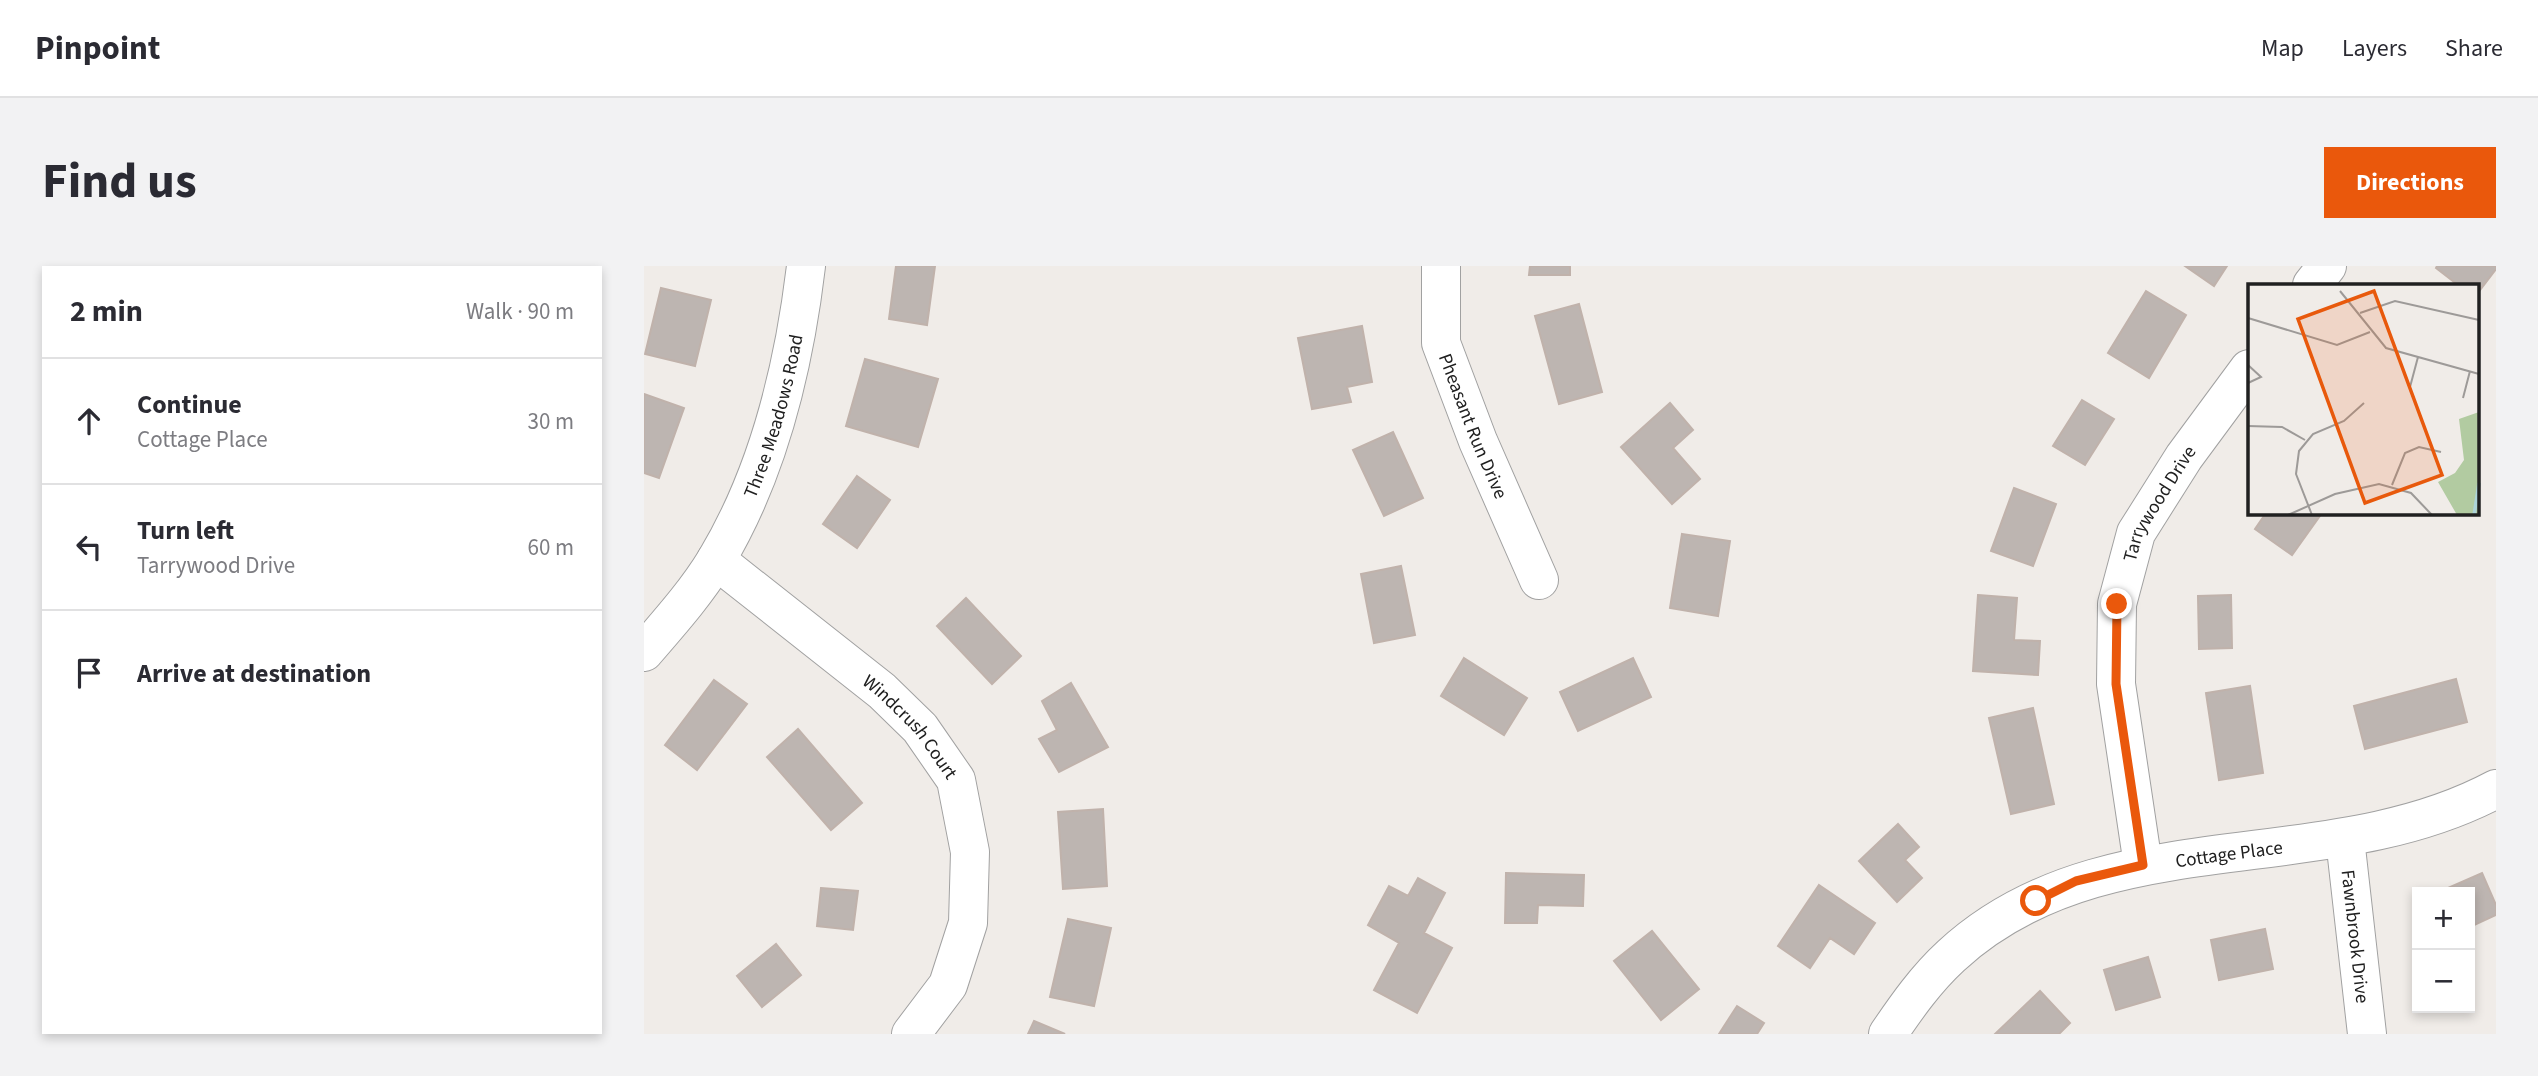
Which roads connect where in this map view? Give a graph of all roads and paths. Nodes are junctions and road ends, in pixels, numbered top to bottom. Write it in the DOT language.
graph roads {
  1 [pos="806,266"];
  2 [pos="1441,266"];
  3 [pos="2327,266"];
  4 [pos="2313,284"];
  5 [pos="2248,370"];
  6 [pos="716,559"];
  7 [pos="1539,580"];
  8 [pos="644,652"];
  9 [pos="2496,789"];
  10 [pos="2345,839"];
  11 [pos="2143,865"];
  12 [pos="911,1034"];
  13 [pos="1888,1034"];
  14 [pos="2367,1034"];
  1 -- 6 [label="street, Three Meadows Road"];
  2 -- 7 [label="street, Pheasant Run Drive"];
  3 -- 4 [label="street"];
  5 -- 11 [label="street, Tarrywood Drive"];
  6 -- 8 [label="street, Three Meadows Road"];
  6 -- 12 [label="street, Windcrush Court"];
  9 -- 10 [label="street, Cottage Place"];
  10 -- 11 [label="street, Cottage Place"];
  10 -- 14 [label="street, Fawnbrook Drive"];
  11 -- 13 [label="street, Cottage Place"];
}
